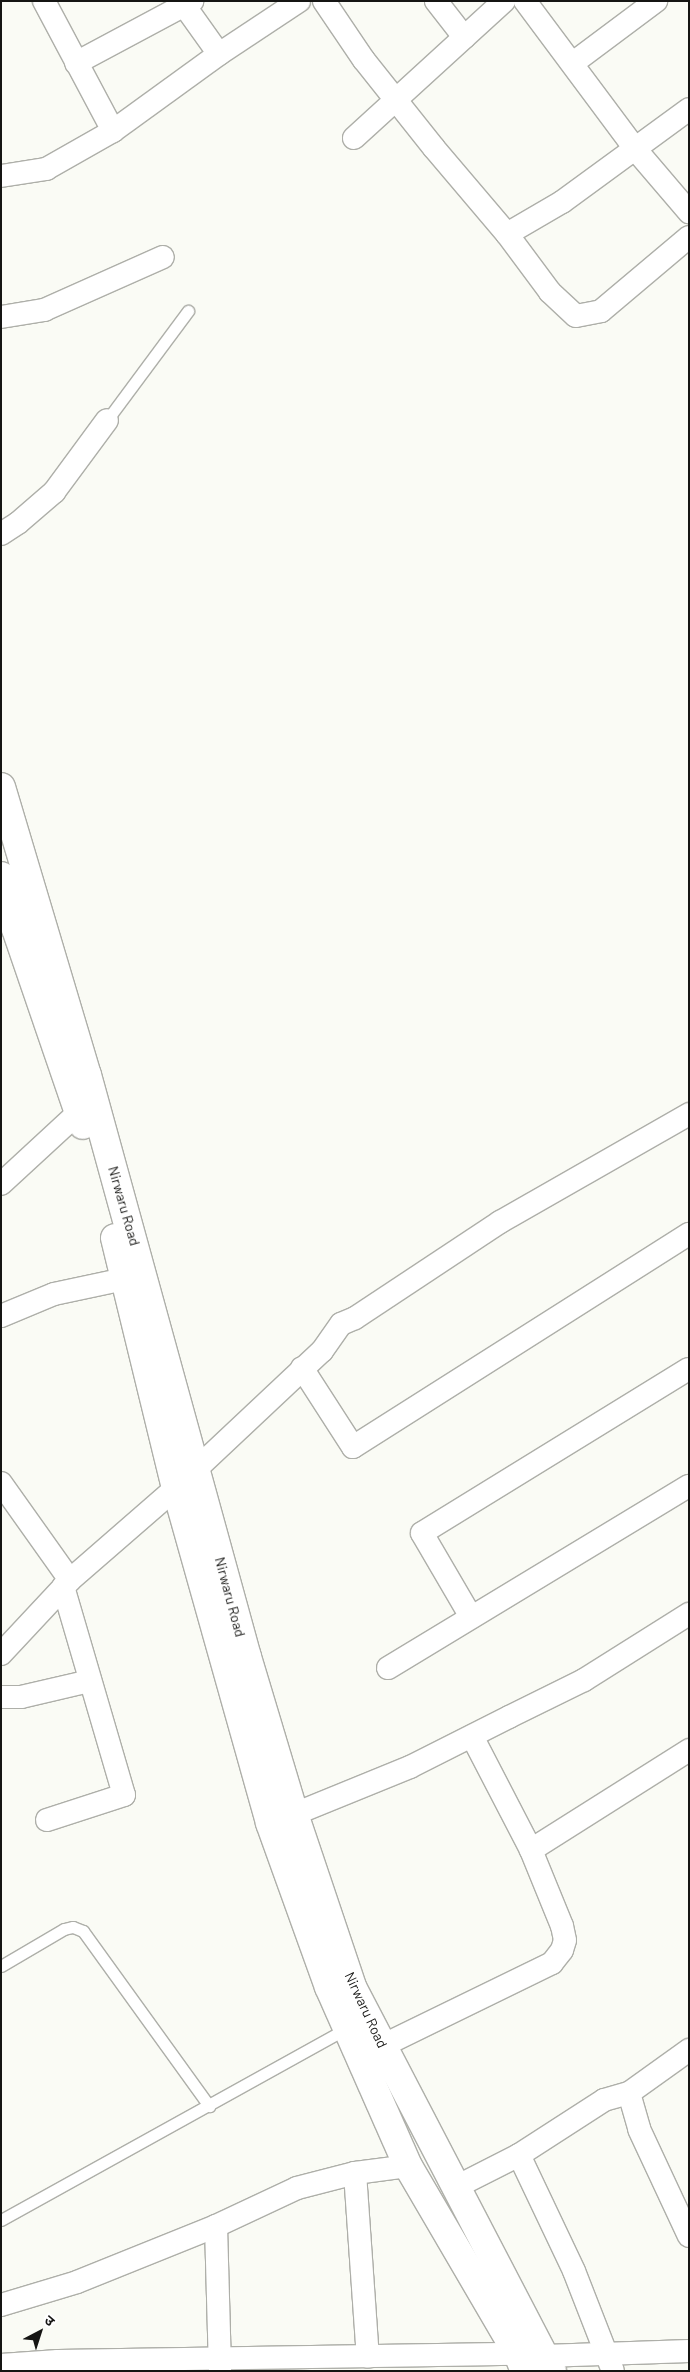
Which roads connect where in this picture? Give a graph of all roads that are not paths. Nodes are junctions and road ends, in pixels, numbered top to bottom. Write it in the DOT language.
graph roads {
  1 [pos="44,1"];
  2 [pos="299,1"];
  3 [pos="324,1"];
  4 [pos="436,1"];
  5 [pos="504,1"];
  6 [pos="525,1"];
  7 [pos="656,1"];
  8 [pos="188,3"];
  9 [pos="464,37"];
  10 [pos="219,54"];
  11 [pos="76,63"];
  12 [pos="573,63"];
  13 [pos="396,100"];
  14 [pos="689,109"];
  15 [pos="113,131"];
  16 [pos="354,138"];
  17 [pos="636,150"];
  18 [pos="1,176"];
  19 [pos="689,212"];
  20 [pos="507,234"];
  21 [pos="689,237"];
  22 [pos="164,257"];
  23 [pos="188,311"];
  24 [pos="1,317"];
  25 [pos="108,420"];
  26 [pos="1,534"];
  27 [pos="1,787"];
  28 [pos="1,876"];
  29 [pos="79,1112"];
  30 [pos="689,1114"];
  31 [pos="1,1184"];
  32 [pos="689,1234"];
  33 [pos="124,1280"];
  34 [pos="1,1316"];
  35 [pos="302,1368"];
  36 [pos="689,1369"];
  37 [pos="196,1467"];
  38 [pos="1,1483"];
  39 [pos="689,1486"];
  40 [pos="176,1488"];
  41 [pos="67,1584"];
  42 [pos="689,1614"];
  43 [pos="471,1617"];
  44 [pos="1,1654"];
  45 [pos="388,1668"];
  46 [pos="90,1681"];
  47 [pos="1,1697"];
  48 [pos="472,1736"];
  49 [pos="689,1750"];
  50 [pos="282,1819"];
  51 [pos="47,1820"];
  52 [pos="531,1850"];
  53 [pos="1,1966"];
  54 [pos="358,2023"];
  55 [pos="382,2046"];
  56 [pos="689,2050"];
  57 [pos="629,2093"];
  58 [pos="208,2106"];
  59 [pos="519,2154"];
  60 [pos="408,2166"];
  61 [pos="355,2173"];
  62 [pos="456,2187"];
  63 [pos="1,2220"];
  64 [pos="216,2226"];
  65 [pos="689,2236"];
  66 [pos="1,2306"];
  67 [pos="689,2350"];
  68 [pos="368,2357"];
  69 [pos="610,2362"];
  70 [pos="535,2363"];
  71 [pos="1,2365"];
  72 [pos="220,2365"];
  1 -- 11 [label="street"];
  2 -- 10 [label="street"];
  3 -- 13 [label="street"];
  4 -- 9 [label="street"];
  5 -- 9 [label="street"];
  6 -- 12 [label="street"];
  7 -- 12 [label="street"];
  8 -- 10 [label="street"];
  8 -- 11 [label="street"];
  9 -- 13 [label="street"];
  10 -- 15 [label="street"];
  11 -- 15 [label="street"];
  12 -- 17 [label="street"];
  13 -- 16 [label="street"];
  13 -- 20 [label="street"];
  14 -- 17 [label="street"];
  15 -- 18 [label="street"];
  17 -- 19 [label="street"];
  17 -- 20 [label="street"];
  20 -- 21 [label="street"];
  22 -- 24 [label="street"];
  23 -- 25 [label="lane"];
  25 -- 26 [label="street"];
  27 -- 37 [label="street, Nirwaru Road"];
  28 -- 29 [label="street, Nirwaru Road"];
  29 -- 31 [label="street"];
  29 -- 33 [label="street, Nirwaru Road"];
  30 -- 35 [label="street"];
  32 -- 35 [label="street"];
  33 -- 34 [label="street"];
  33 -- 40 [label="street, Nirwaru Road"];
  35 -- 37 [label="street"];
  36 -- 43 [label="street"];
  37 -- 40 [label="street"];
  37 -- 50 [label="street, Nirwaru Road"];
  38 -- 41 [label="street"];
  39 -- 43 [label="street"];
  40 -- 41 [label="street"];
  40 -- 50 [label="street, Nirwaru Road"];
  41 -- 44 [label="street"];
  41 -- 46 [label="street"];
  42 -- 48 [label="street"];
  43 -- 45 [label="street"];
  46 -- 47 [label="street"];
  46 -- 51 [label="street"];
  48 -- 50 [label="street"];
  48 -- 52 [label="street"];
  49 -- 52 [label="street"];
  50 -- 54 [label="street, Nirwaru Road"];
  52 -- 55 [label="street"];
  53 -- 58 [label="lane"];
  54 -- 55 [label="street, Nirwaru Road"];
  54 -- 58 [label="lane"];
  54 -- 60 [label="street, Nirwaru Road"];
  55 -- 62 [label="street, Nirwaru Road"];
  56 -- 57 [label="street"];
  57 -- 59 [label="street"];
  57 -- 65 [label="street"];
  58 -- 63 [label="lane"];
  59 -- 62 [label="street"];
  59 -- 69 [label="street"];
  60 -- 61 [label="street"];
  60 -- 70 [label="street, Nirwaru Road"];
  61 -- 64 [label="street"];
  61 -- 68 [label="street"];
  62 -- 70 [label="street, Nirwaru Road"];
  64 -- 66 [label="street"];
  64 -- 72 [label="street"];
  67 -- 69 [label="street"];
  68 -- 70 [label="street"];
  68 -- 72 [label="street"];
  69 -- 70 [label="street"];
  71 -- 72 [label="street"];
}
